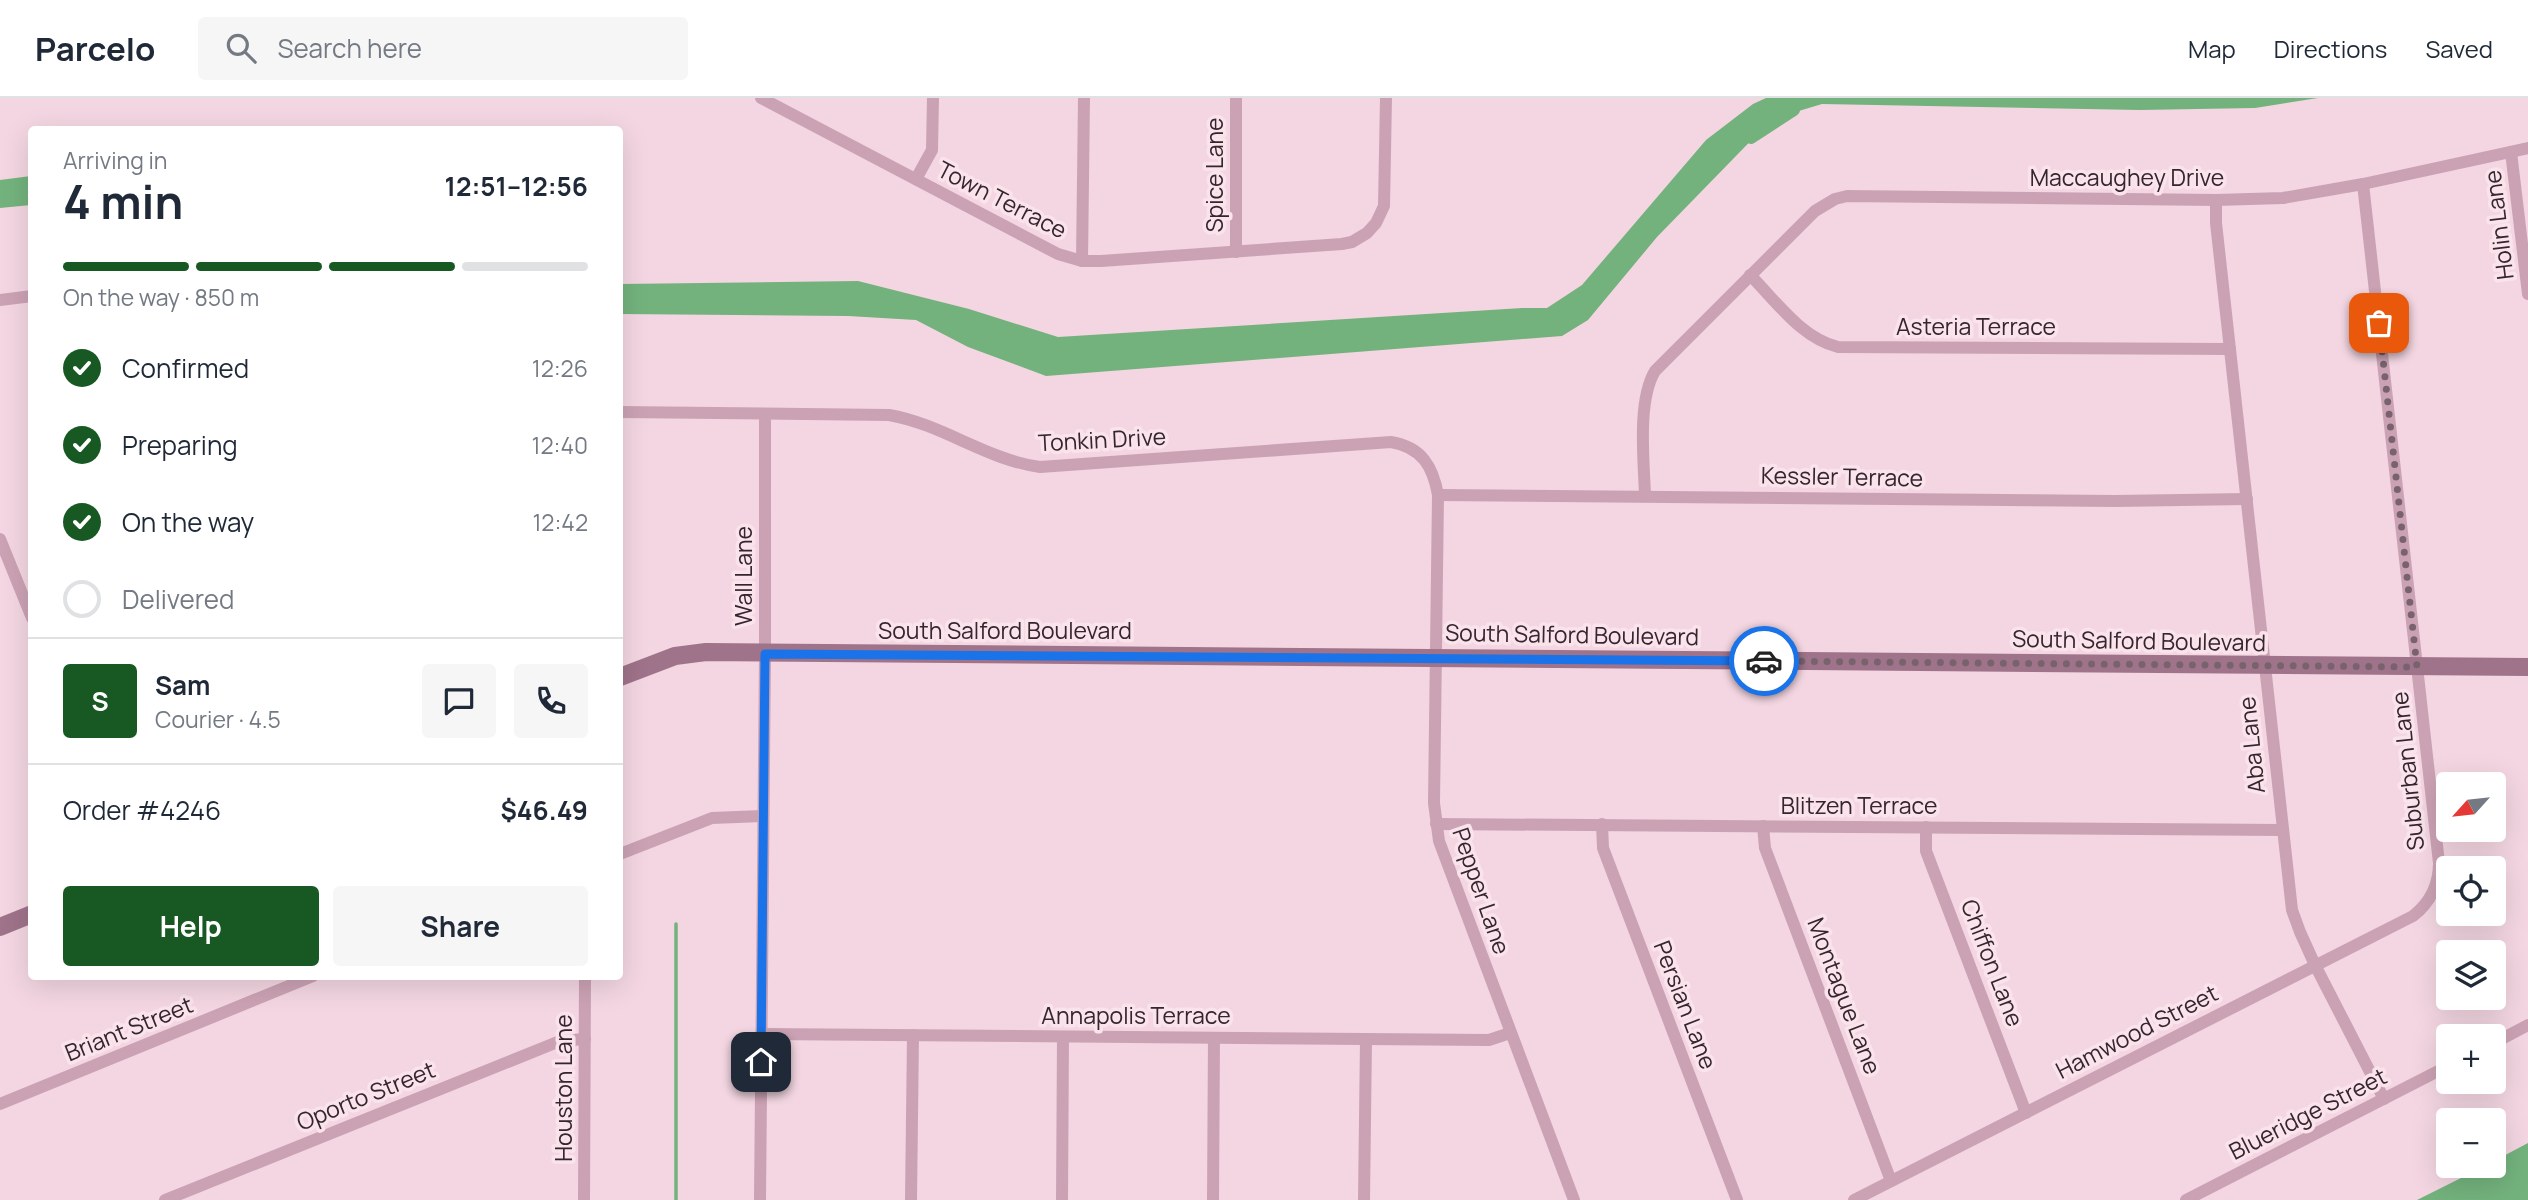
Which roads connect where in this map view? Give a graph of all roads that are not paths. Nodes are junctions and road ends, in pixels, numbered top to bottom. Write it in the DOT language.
graph roads {
  1 [pos="761,98"];
  2 [pos="933,98"];
  3 [pos="1084,98"];
  4 [pos="1236,98"];
  5 [pos="1386,98"];
  6 [pos="2528,148"];
  7 [pos="2511,152"];
  8 [pos="916,179"];
  9 [pos="2363,184"];
  10 [pos="2216,200"];
  11 [pos="1236,252"];
  12 [pos="1082,261"];
  13 [pos="1750,275"];
  14 [pos="2528,294"];
  15 [pos="28,296"];
  16 [pos="0,300"];
  17 [pos="2230,349"];
  18 [pos="623,412"];
  19 [pos="765,414"];
  20 [pos="1438,495"];
  21 [pos="1645,496"];
  22 [pos="2247,499"];
  23 [pos="0,539"];
  24 [pos="28,608"];
  25 [pos="765,654"];
  26 [pos="1436,658"];
  27 [pos="2265,667"];
  28 [pos="2417,667"];
  29 [pos="2528,667"];
  30 [pos="623,673"];
  31 [pos="762,816"];
  32 [pos="1436,824"];
  33 [pos="1602,824"];
  34 [pos="1763,826"];
  35 [pos="1926,827"];
  36 [pos="2282,830"];
  37 [pos="623,854"];
  38 [pos="2433,894"];
  39 [pos="28,916"];
  40 [pos="0,926"];
  41 [pos="2315,965"];
  42 [pos="303,980"];
  43 [pos="585,980"];
  44 [pos="2528,1026"];
  45 [pos="1510,1033"];
  46 [pos="761,1034"];
  47 [pos="913,1035"];
  48 [pos="1063,1037"];
  49 [pos="2506,1037"];
  50 [pos="1214,1038"];
  51 [pos="585,1039"];
  52 [pos="1366,1039"];
  53 [pos="2436,1072"];
  54 [pos="2385,1098"];
  55 [pos="0,1104"];
  56 [pos="2026,1113"];
  57 [pos="1891,1181"];
  58 [pos="581,1199"];
  59 [pos="165,1200"];
  60 [pos="760,1200"];
  61 [pos="911,1200"];
  62 [pos="1062,1200"];
  63 [pos="1213,1200"];
  64 [pos="1364,1200"];
  65 [pos="1574,1200"];
  66 [pos="1737,1200"];
  67 [pos="1853,1200"];
  68 [pos="2186,1200"];
  1 -- 8 [label="street, Town Terrace"];
  2 -- 8 [label="street"];
  3 -- 12 [label="street"];
  4 -- 11 [label="street, Spice Lane"];
  5 -- 11 [label="street, Town Terrace"];
  6 -- 7 [label="street, Maccaughey Drive"];
  7 -- 9 [label="street, Maccaughey Drive"];
  7 -- 14 [label="street, Holin Lane"];
  8 -- 12 [label="street, Town Terrace"];
  9 -- 10 [label="street, Maccaughey Drive"];
  9 -- 28 [label="street, Suburban Lane"];
  10 -- 13 [label="street, Maccaughey Drive"];
  10 -- 17 [label="street, Aba Lane"];
  11 -- 12 [label="street, Town Terrace"];
  13 -- 17 [label="street, Asteria Terrace"];
  13 -- 21 [label="street, Maccaughey Drive"];
  15 -- 16 [label="street"];
  17 -- 22 [label="street, Aba Lane"];
  18 -- 19 [label="street, Tonkin Drive"];
  19 -- 20 [label="street, Tonkin Drive"];
  19 -- 25 [label="street, Wall Lane"];
  20 -- 21 [label="street, Kessler Terrace"];
  20 -- 26 [label="street, Pepper Lane"];
  21 -- 22 [label="street, Kessler Terrace"];
  22 -- 27 [label="street, Aba Lane"];
  23 -- 24 [label="street"];
  25 -- 26 [label="street, South Salford Boulevard"];
  25 -- 30 [label="street, South Salford Boulevard"];
  25 -- 31 [label="street, Wall Lane"];
  26 -- 27 [label="street, South Salford Boulevard"];
  26 -- 32 [label="street, Pepper Lane"];
  27 -- 28 [label="street, South Salford Boulevard"];
  27 -- 36 [label="street, Aba Lane"];
  28 -- 29 [label="street, South Salford Boulevard"];
  28 -- 38 [label="street, Suburban Lane"];
  31 -- 37 [label="street"];
  31 -- 46 [label="street, Wall Lane"];
  32 -- 33 [label="street, Blitzen Terrace"];
  32 -- 45 [label="street, Pepper Lane"];
  33 -- 34 [label="street, Blitzen Terrace"];
  33 -- 66 [label="street, Persian Lane"];
  34 -- 35 [label="street, Blitzen Terrace"];
  34 -- 57 [label="street, Montague Lane"];
  35 -- 36 [label="street, Blitzen Terrace"];
  35 -- 56 [label="street, Chiffon Lane"];
  36 -- 41 [label="street, Aba Lane"];
  38 -- 41 [label="street, Hamwood Street"];
  39 -- 40 [label="street"];
  41 -- 54 [label="street, Aba Lane"];
  41 -- 56 [label="street, Hamwood Street"];
  42 -- 55 [label="street, Briant Street"];
  43 -- 51 [label="street, Houston Lane"];
  44 -- 49 [label="street"];
  45 -- 52 [label="street, Annapolis Terrace"];
  45 -- 65 [label="street, Pepper Lane"];
  46 -- 47 [label="street, Annapolis Terrace"];
  46 -- 60 [label="street, Wall Lane"];
  47 -- 48 [label="street, Annapolis Terrace"];
  47 -- 61 [label="street"];
  48 -- 50 [label="street, Annapolis Terrace"];
  48 -- 62 [label="street"];
  50 -- 52 [label="street, Annapolis Terrace"];
  50 -- 63 [label="street"];
  51 -- 58 [label="street, Houston Lane"];
  51 -- 59 [label="street, Oporto Street"];
  52 -- 64 [label="street"];
  53 -- 54 [label="street, Blueridge Street"];
  54 -- 68 [label="street, Blueridge Street"];
  56 -- 57 [label="street, Hamwood Street"];
  57 -- 67 [label="street, Hamwood Street"];
}
